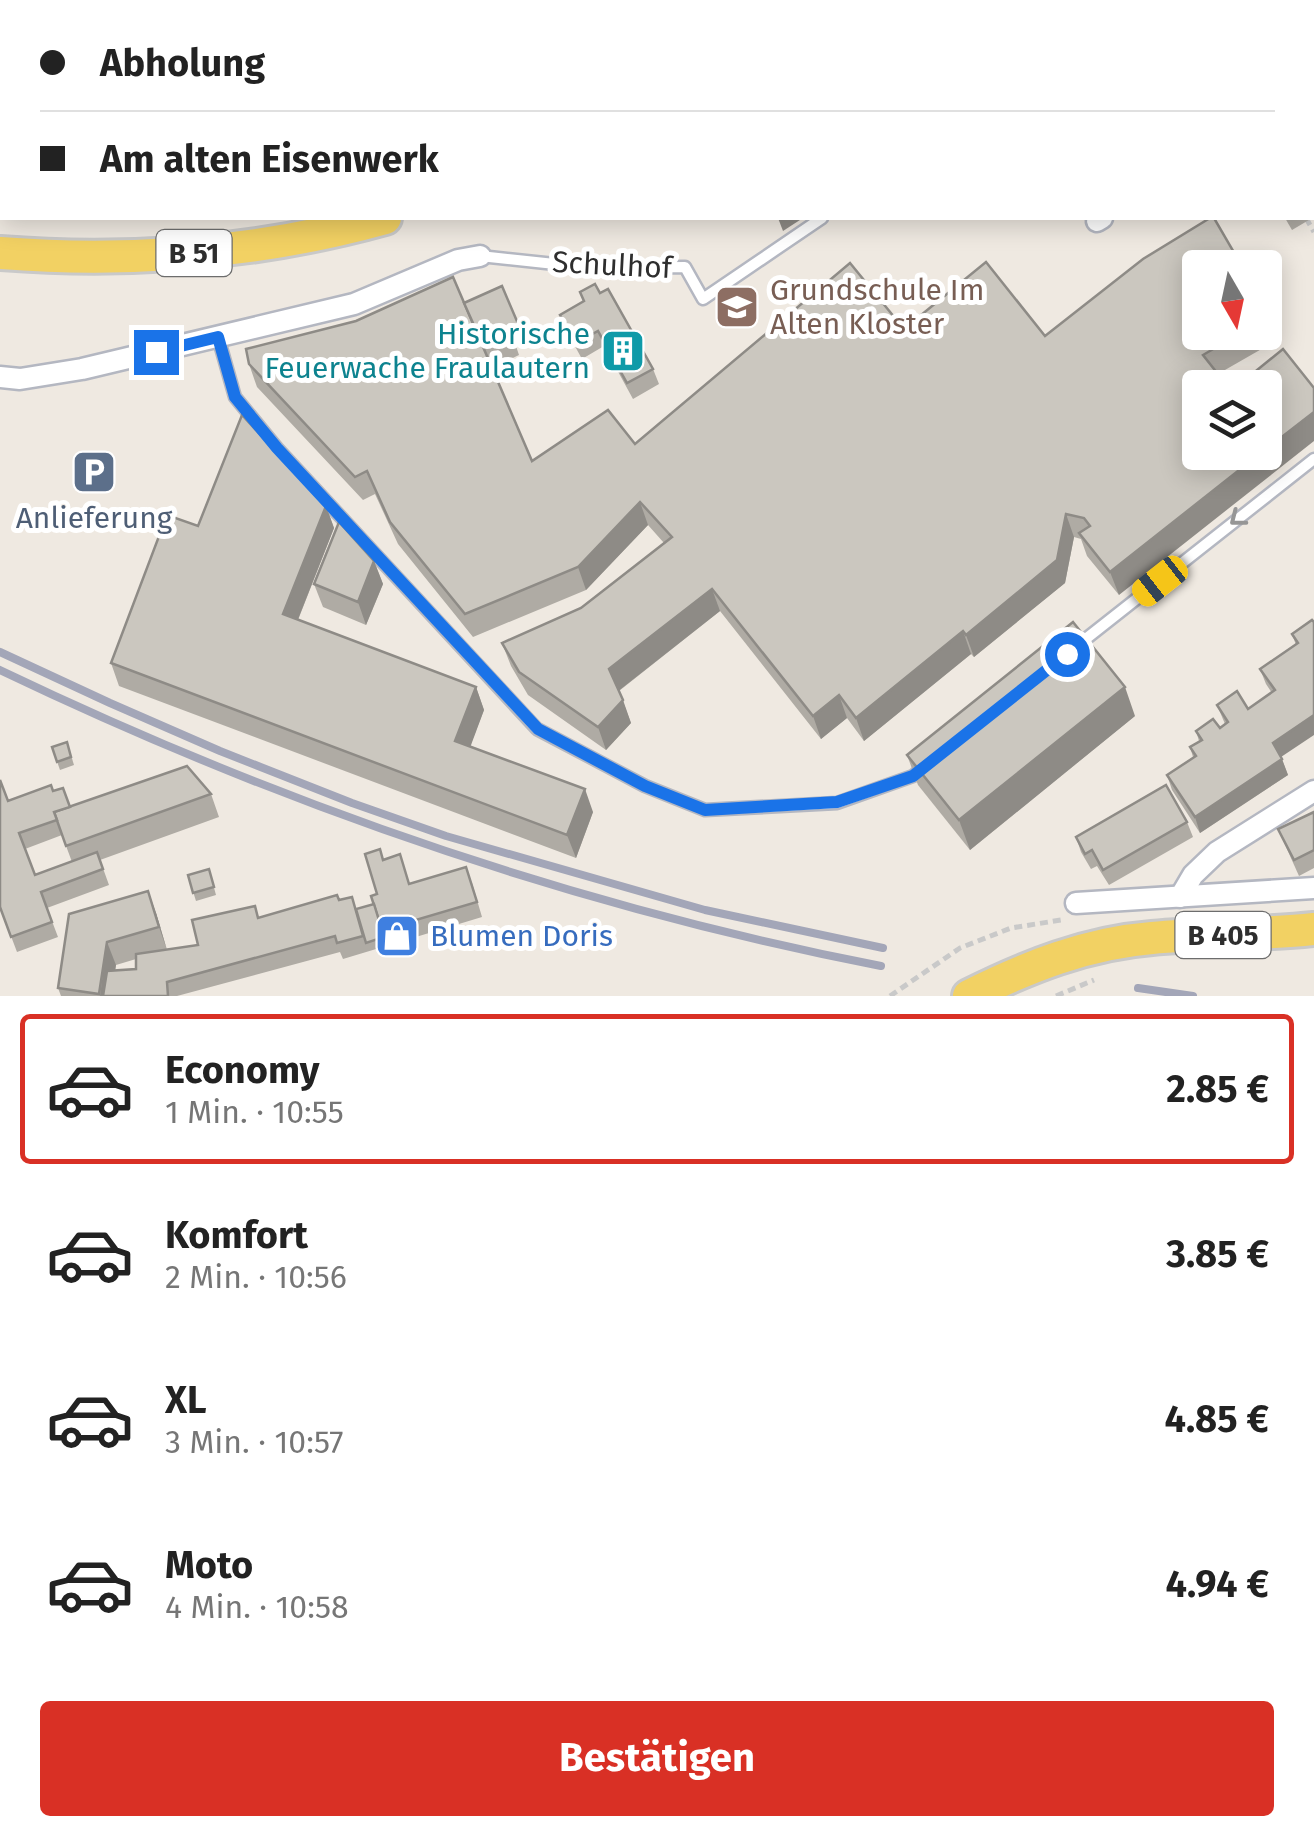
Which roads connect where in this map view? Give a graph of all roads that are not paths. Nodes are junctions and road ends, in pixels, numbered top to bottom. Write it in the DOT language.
graph roads {
  1 [pos="376,220"];
  2 [pos="819,220"];
  3 [pos="0,254"];
  4 [pos="480,256"];
  5 [pos="218,337"];
  6 [pos="0,378"];
  7 [pos="1314,459"];
  8 [pos="1067,654"];
  9 [pos="928,764"];
  10 [pos="1314,792"];
  11 [pos="1314,888"];
  12 [pos="1180,897"];
  13 [pos="1072,911"];
  14 [pos="1314,929"];
  15 [pos="970,996"];
  1 -- 3 [label="main road, B 51"];
  2 -- 4 [label="lane, Schulhof"];
  4 -- 5 [label="street"];
  5 -- 6 [label="street"];
  5 -- 9 [label="lane"];
  7 -- 8 [label="lane, one-way"];
  10 -- 12 [label="street"];
  11 -- 12 [label="street"];
  12 -- 13 [label="street"];
  14 -- 15 [label="main road, B 405"];
}
